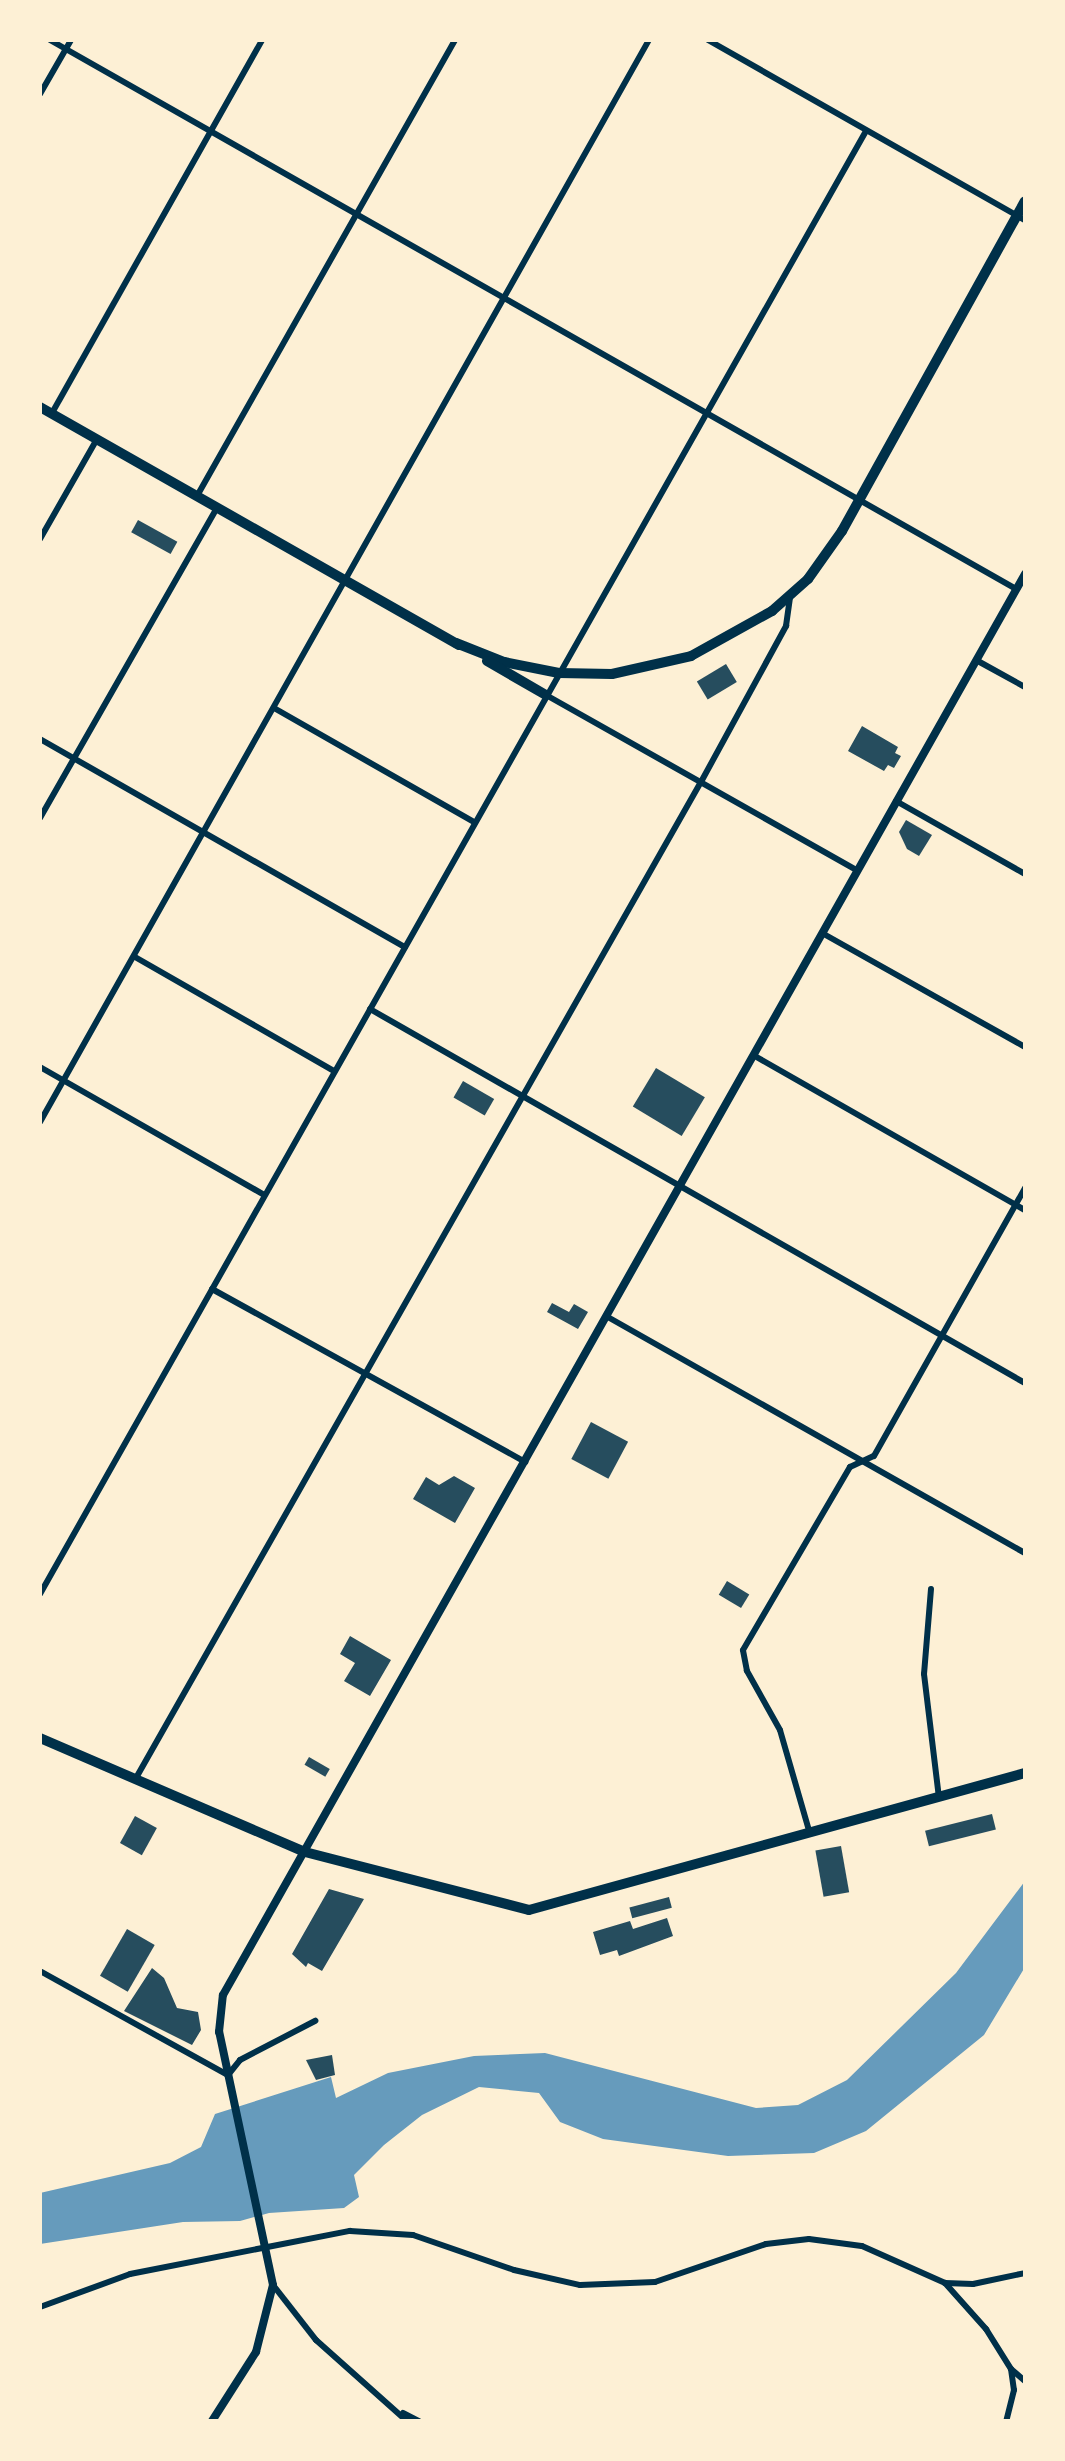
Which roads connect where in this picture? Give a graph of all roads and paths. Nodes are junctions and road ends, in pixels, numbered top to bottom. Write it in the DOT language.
graph roads {
  1 [pos="50,40"];
  2 [pos="71,40"];
  3 [pos="262,40"];
  4 [pos="455,40"];
  5 [pos="649,40"];
  6 [pos="708,40"];
  7 [pos="66,49"];
  8 [pos="40,94"];
  9 [pos="866,131"];
  10 [pos="211,132"];
  11 [pos="1025,201"];
  12 [pos="356,214"];
  13 [pos="1021,218"];
  14 [pos="504,298"];
  15 [pos="40,407"];
  16 [pos="52,413"];
  17 [pos="707,413"];
  18 [pos="97,439"];
  19 [pos="197,496"];
  20 [pos="860,499"];
  21 [pos="217,508"];
  22 [pos="40,539"];
  23 [pos="1025,574"];
  24 [pos="345,580"];
  25 [pos="1016,589"];
  26 [pos="790,596"];
  27 [pos="456,643"];
  28 [pos="976,660"];
  29 [pos="559,673"];
  30 [pos="1025,687"];
  31 [pos="546,695"];
  32 [pos="274,708"];
  33 [pos="40,739"];
  34 [pos="73,758"];
  35 [pos="701,782"];
  36 [pos="896,801"];
  37 [pos="40,818"];
  38 [pos="474,822"];
  39 [pos="203,833"];
  40 [pos="856,870"];
  41 [pos="1025,874"];
  42 [pos="822,933"];
  43 [pos="405,947"];
  44 [pos="135,957"];
  45 [pos="370,1009"];
  46 [pos="1025,1047"];
  47 [pos="753,1055"];
  48 [pos="40,1067"];
  49 [pos="334,1071"];
  50 [pos="64,1081"];
  51 [pos="523,1096"];
  52 [pos="40,1122"];
  53 [pos="679,1187"];
  54 [pos="1025,1188"];
  55 [pos="264,1195"];
  56 [pos="1015,1204"];
  57 [pos="1025,1210"];
  58 [pos="212,1289"];
  59 [pos="606,1316"];
  60 [pos="941,1336"];
  61 [pos="367,1373"];
  62 [pos="1025,1383"];
  63 [pos="862,1461"];
  64 [pos="525,1462"];
  65 [pos="1025,1553"];
  66 [pos="931,1589"];
  67 [pos="40,1594"];
  68 [pos="40,1738"];
  69 [pos="1025,1773"];
  70 [pos="136,1778"];
  71 [pos="939,1798"];
  72 [pos="810,1835"];
  73 [pos="305,1852"];
  74 [pos="40,1971"];
  75 [pos="315,2021"];
  76 [pos="228,2075"];
  77 [pos="266,2244"];
  78 [pos="1025,2273"];
  79 [pos="945,2283"];
  80 [pos="273,2285"];
  81 [pos="40,2307"];
  82 [pos="1011,2369"];
  83 [pos="1025,2381"];
  84 [pos="400,2412"];
  85 [pos="212,2421"];
  86 [pos="407,2421"];
  87 [pos="419,2421"];
  88 [pos="1006,2421"];
  1 -- 7 [label="street"];
  2 -- 7 [label="street"];
  3 -- 10 [label="street"];
  4 -- 12 [label="street"];
  5 -- 14 [label="street"];
  6 -- 9 [label="street"];
  7 -- 8 [label="street"];
  7 -- 10 [label="street"];
  9 -- 13 [label="street"];
  9 -- 17 [label="street"];
  10 -- 12 [label="street"];
  10 -- 16 [label="street"];
  11 -- 13 [label="main road"];
  12 -- 14 [label="street"];
  12 -- 19 [label="street"];
  13 -- 20 [label="main road"];
  14 -- 17 [label="street"];
  14 -- 24 [label="street"];
  15 -- 16 [label="main road"];
  16 -- 18 [label="main road"];
  17 -- 20 [label="street"];
  17 -- 29 [label="street"];
  18 -- 19 [label="main road"];
  18 -- 22 [label="street"];
  19 -- 21 [label="main road"];
  20 -- 25 [label="street"];
  20 -- 26 [label="main road"];
  21 -- 24 [label="main road"];
  21 -- 34 [label="street"];
  23 -- 25 [label="street"];
  24 -- 27 [label="main road"];
  24 -- 32 [label="street"];
  25 -- 28 [label="street"];
  26 -- 29 [label="main road"];
  26 -- 35 [label="street"];
  27 -- 29 [label="main road"];
  27 -- 31 [label="main road"];
  28 -- 30 [label="street"];
  28 -- 36 [label="street"];
  29 -- 31 [label="street"];
  31 -- 35 [label="street"];
  31 -- 38 [label="street"];
  32 -- 38 [label="street"];
  32 -- 39 [label="street"];
  33 -- 34 [label="street"];
  34 -- 37 [label="street"];
  34 -- 39 [label="street"];
  35 -- 40 [label="street"];
  35 -- 51 [label="street"];
  36 -- 40 [label="street"];
  36 -- 41 [label="street"];
  38 -- 43 [label="street"];
  39 -- 43 [label="street"];
  39 -- 44 [label="street"];
  40 -- 42 [label="street"];
  42 -- 46 [label="street"];
  42 -- 47 [label="street"];
  43 -- 45 [label="street"];
  44 -- 49 [label="street"];
  44 -- 50 [label="street"];
  45 -- 49 [label="street"];
  45 -- 51 [label="street"];
  47 -- 53 [label="street"];
  47 -- 56 [label="street"];
  48 -- 50 [label="street"];
  49 -- 55 [label="street"];
  50 -- 52 [label="street"];
  50 -- 55 [label="street"];
  51 -- 53 [label="street"];
  51 -- 61 [label="street"];
  53 -- 59 [label="street"];
  53 -- 60 [label="street"];
  54 -- 56 [label="street"];
  55 -- 58 [label="street"];
  56 -- 57 [label="street"];
  56 -- 60 [label="street"];
  58 -- 61 [label="street"];
  58 -- 67 [label="street"];
  59 -- 63 [label="street"];
  59 -- 64 [label="street"];
  60 -- 62 [label="street"];
  60 -- 63 [label="street"];
  61 -- 64 [label="street"];
  61 -- 70 [label="street"];
  63 -- 65 [label="street"];
  63 -- 72 [label="street"];
  64 -- 73 [label="street"];
  66 -- 71 [label="street"];
  68 -- 70 [label="main road"];
  69 -- 71 [label="main road"];
  70 -- 73 [label="main road"];
  71 -- 72 [label="main road"];
  72 -- 73 [label="main road"];
  73 -- 76 [label="street"];
  74 -- 76 [label="street"];
  75 -- 76 [label="street"];
  76 -- 77 [label="street"];
  77 -- 79 [label="street"];
  77 -- 80 [label="street"];
  77 -- 81 [label="street"];
  78 -- 79 [label="street"];
  79 -- 82 [label="street"];
  80 -- 84 [label="street"];
  80 -- 85 [label="street"];
  82 -- 83 [label="street"];
  82 -- 88 [label="street"];
  84 -- 86 [label="street"];
  84 -- 87 [label="street"];
}
